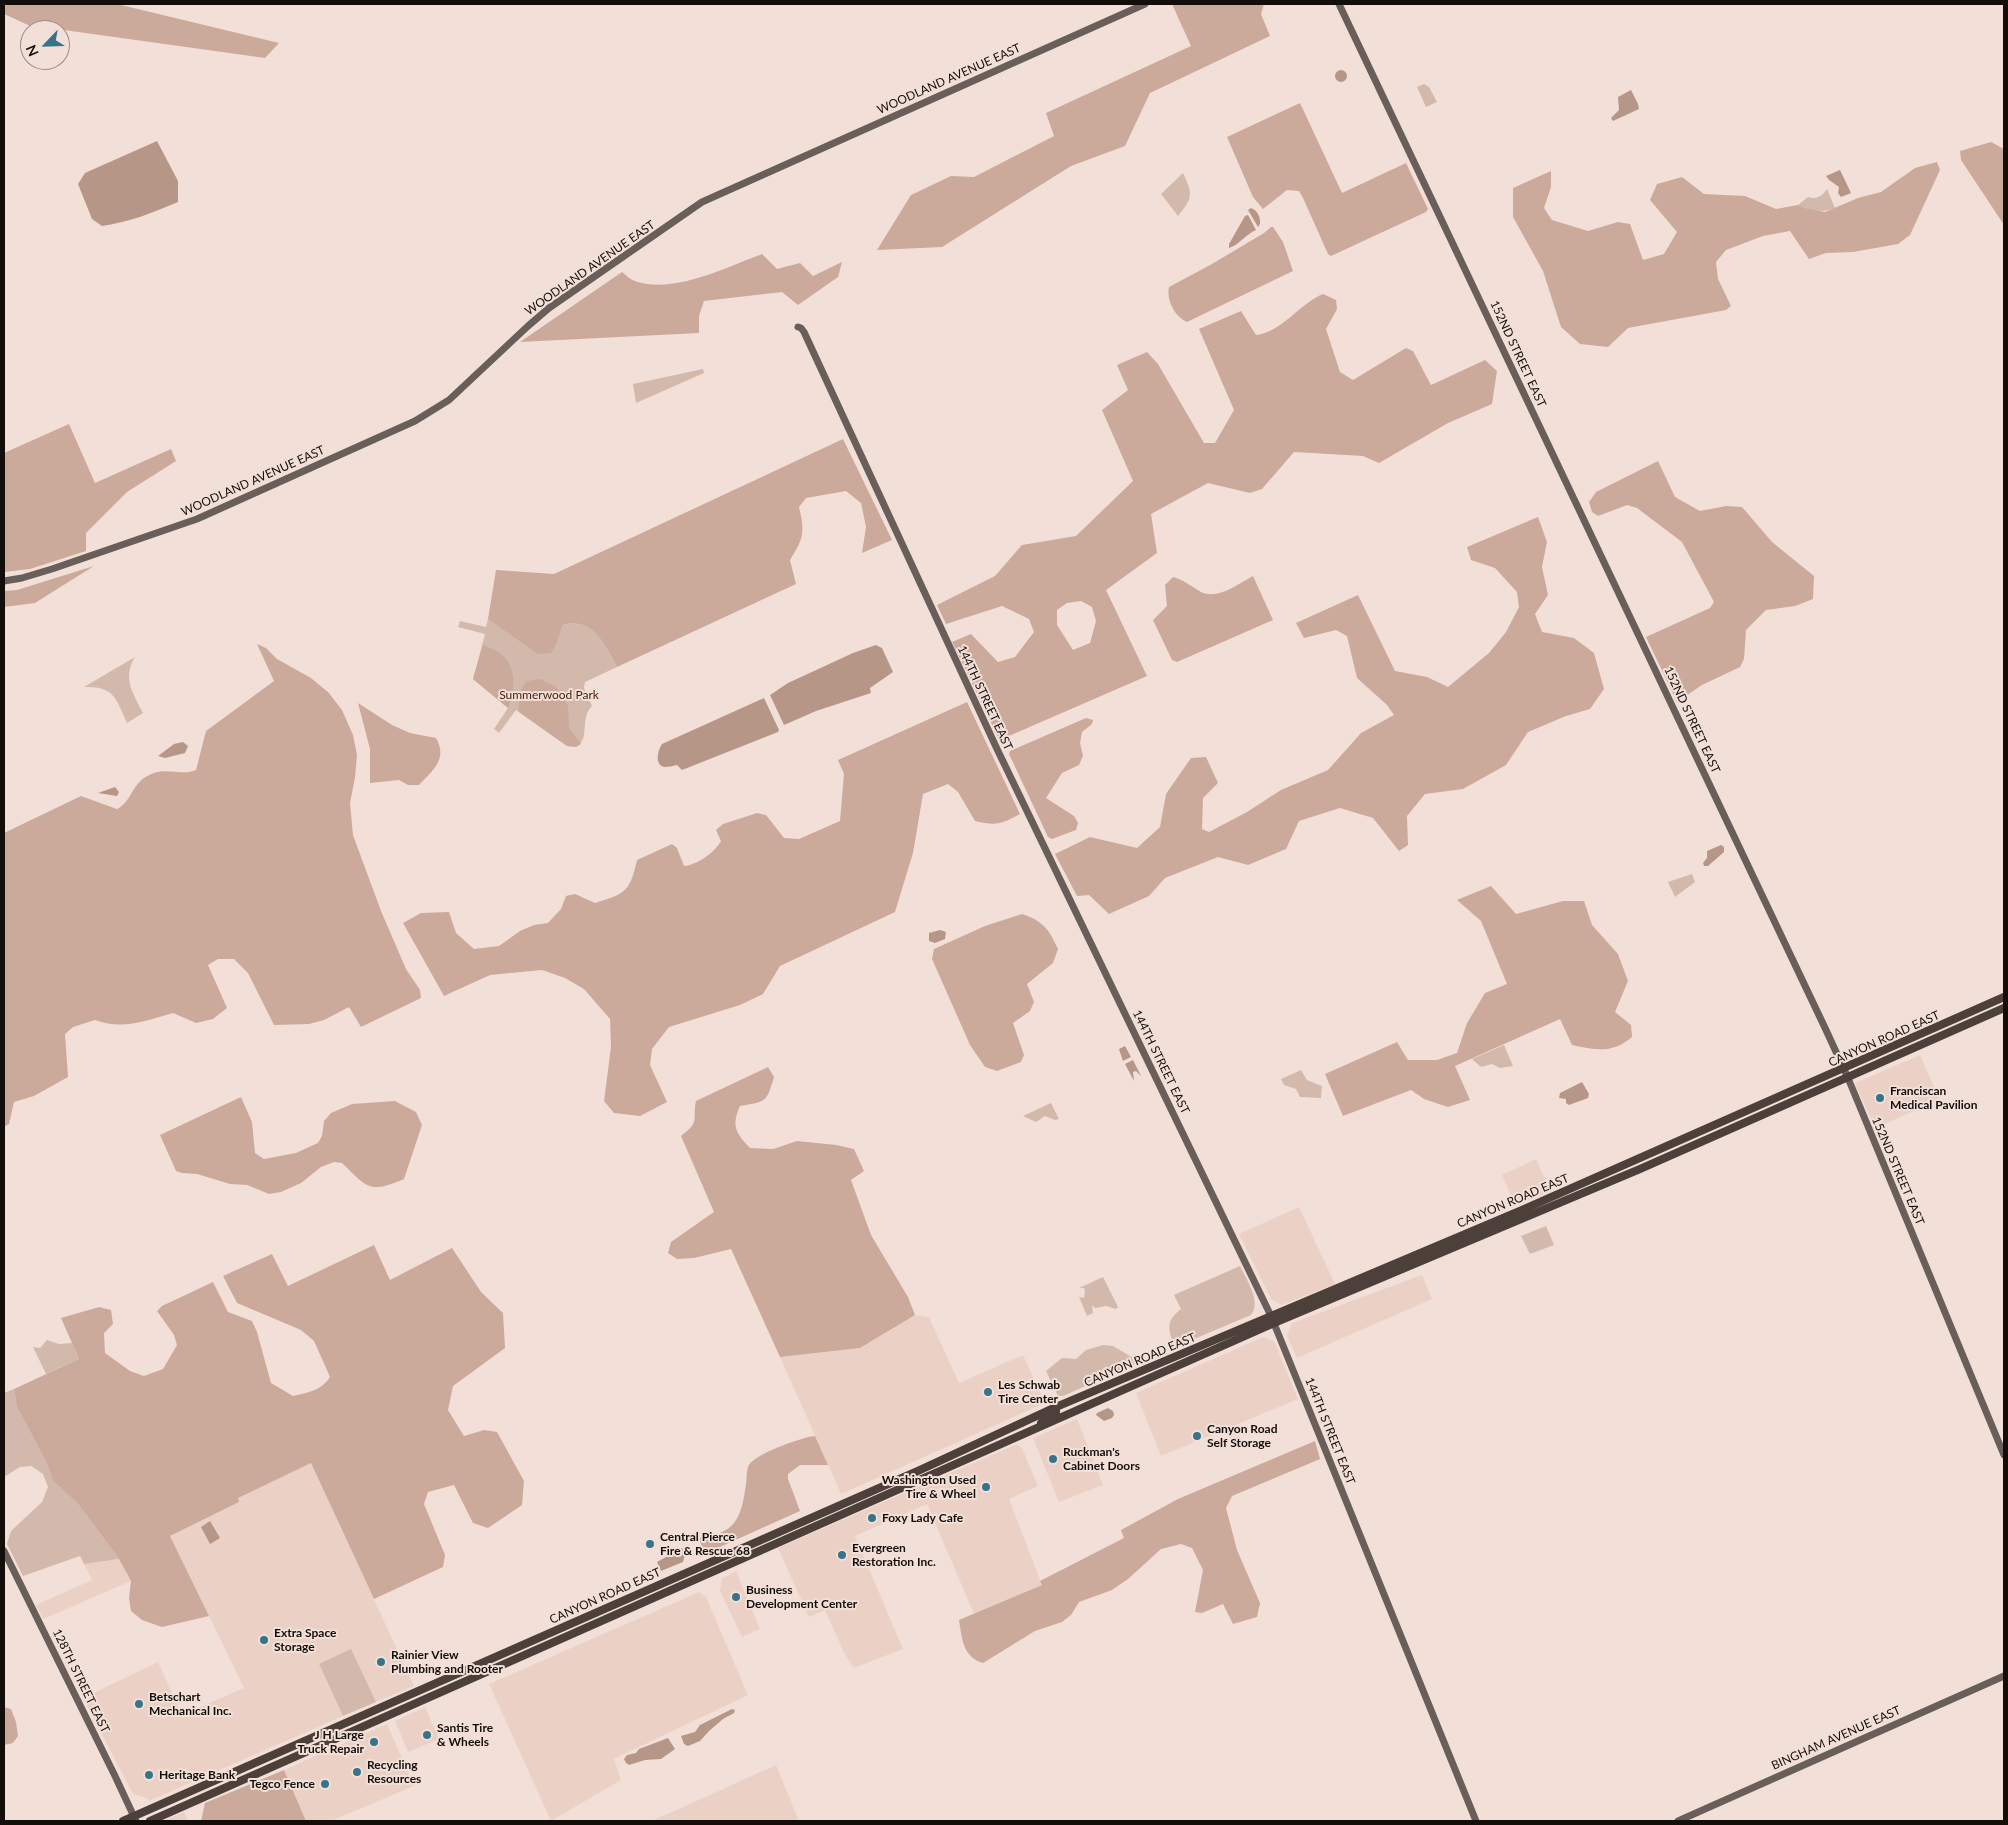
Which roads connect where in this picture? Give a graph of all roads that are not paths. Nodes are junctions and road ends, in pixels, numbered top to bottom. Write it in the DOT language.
graph roads {
  1 [pos="1145,4"];
  2 [pos="1339,4"];
  3 [pos="798,327"];
  4 [pos="4,581"];
  5 [pos="2004,997"];
  6 [pos="2004,1008"];
  7 [pos="1844,1069"];
  8 [pos="1848,1078"];
  9 [pos="1617,1168"];
  10 [pos="1588,1191"];
  11 [pos="1273,1320"];
  12 [pos="1056,1408"];
  13 [pos="1025,1434"];
  14 [pos="2004,1455"];
  15 [pos="920,1470"];
  16 [pos="884,1497"];
  17 [pos="4,1551"];
  18 [pos="2004,1676"];
  19 [pos="422,1690"];
  20 [pos="391,1715"];
  21 [pos="337,1727"];
  22 [pos="315,1748"];
  23 [pos="135,1819"];
  24 [pos="122,1821"];
  25 [pos="150,1821"];
  26 [pos="1476,1821"];
  27 [pos="1678,1821"];
  1 -- 4 [label="street, WOODLAND AVENUE EAST"];
  2 -- 7 [label="street, 152ND STREET EAST"];
  3 -- 11 [label="street, 144TH STREET EAST"];
  5 -- 7 [label="main road, CANYON ROAD EAST"];
  6 -- 8 [label="main road, CANYON ROAD EAST"];
  7 -- 8 [label="street, 152ND STREET EAST"];
  7 -- 9 [label="main road, CANYON ROAD EAST"];
  8 -- 10 [label="main road, CANYON ROAD EAST"];
  8 -- 14 [label="street, 152ND STREET EAST"];
  9 -- 10 [label="main road"];
  9 -- 11 [label="main road, CANYON ROAD EAST"];
  10 -- 11 [label="main road, CANYON ROAD EAST"];
  11 -- 12 [label="main road, CANYON ROAD EAST"];
  11 -- 13 [label="main road, CANYON ROAD EAST"];
  11 -- 26 [label="street, 144TH STREET EAST"];
  12 -- 13 [label="main road"];
  12 -- 15 [label="main road, CANYON ROAD EAST"];
  13 -- 16 [label="main road, CANYON ROAD EAST"];
  15 -- 16 [label="main road"];
  15 -- 19 [label="main road, CANYON ROAD EAST"];
  16 -- 20 [label="main road, CANYON ROAD EAST"];
  17 -- 23 [label="street, 128TH STREET EAST"];
  18 -- 27 [label="street, BINGHAM AVENUE EAST"];
  19 -- 20 [label="main road"];
  19 -- 21 [label="main road, CANYON ROAD EAST"];
  20 -- 22 [label="main road, CANYON ROAD EAST"];
  21 -- 22 [label="main road"];
  21 -- 23 [label="main road, CANYON ROAD EAST"];
  22 -- 25 [label="main road, CANYON ROAD EAST"];
  23 -- 24 [label="main road, CANYON ROAD EAST"];
}
